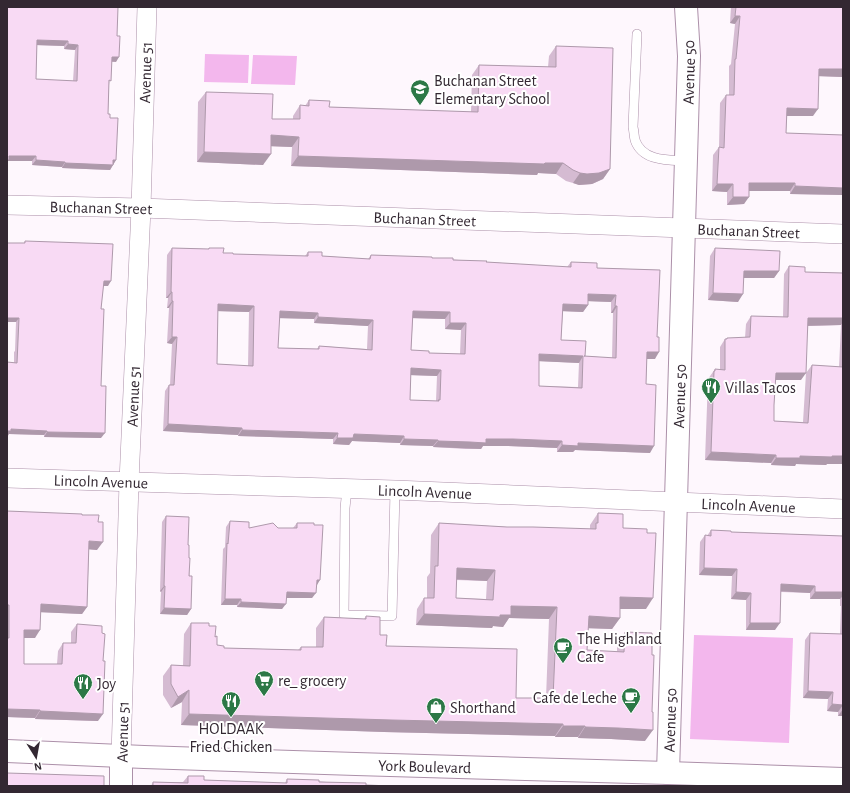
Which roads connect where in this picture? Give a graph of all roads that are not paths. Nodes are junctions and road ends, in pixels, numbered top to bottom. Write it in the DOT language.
graph roads {
  1 [pos="147,7"];
  2 [pos="686,7"];
  3 [pos="637,34"];
  4 [pos="686,161"];
  5 [pos="7,205"];
  6 [pos="141,208"];
  7 [pos="684,228"];
  8 [pos="843,234"];
  9 [pos="7,478"];
  10 [pos="129,482"];
  11 [pos="347,489"];
  12 [pos="395,490"];
  13 [pos="677,502"];
  14 [pos="843,508"];
  15 [pos="7,751"];
  16 [pos="121,756"];
  17 [pos="668,779"];
  18 [pos="843,779"];
  19 [pos="121,786"];
  1 -- 6 [label="street, Avenue 51"];
  2 -- 4 [label="main road, Avenue 50"];
  3 -- 4 [label="lane"];
  4 -- 7 [label="main road, Avenue 50"];
  5 -- 6 [label="street, Buchanan Street"];
  6 -- 7 [label="street, Buchanan Street"];
  6 -- 10 [label="street, Avenue 51"];
  7 -- 8 [label="street, Buchanan Street"];
  7 -- 13 [label="main road, Avenue 50"];
  9 -- 10 [label="street, Lincoln Avenue"];
  10 -- 11 [label="street, Lincoln Avenue"];
  10 -- 16 [label="street, Avenue 51"];
  11 -- 12 [label="street, Lincoln Avenue"];
  11 -- 12 [label="lane"];
  12 -- 13 [label="street, Lincoln Avenue"];
  13 -- 14 [label="street, Lincoln Avenue"];
  13 -- 17 [label="main road, Avenue 50"];
  15 -- 16 [label="main road, York Boulevard"];
  16 -- 17 [label="main road, York Boulevard"];
  16 -- 19 [label="main road, Avenue 51"];
  17 -- 18 [label="main road, York Boulevard"];
}
